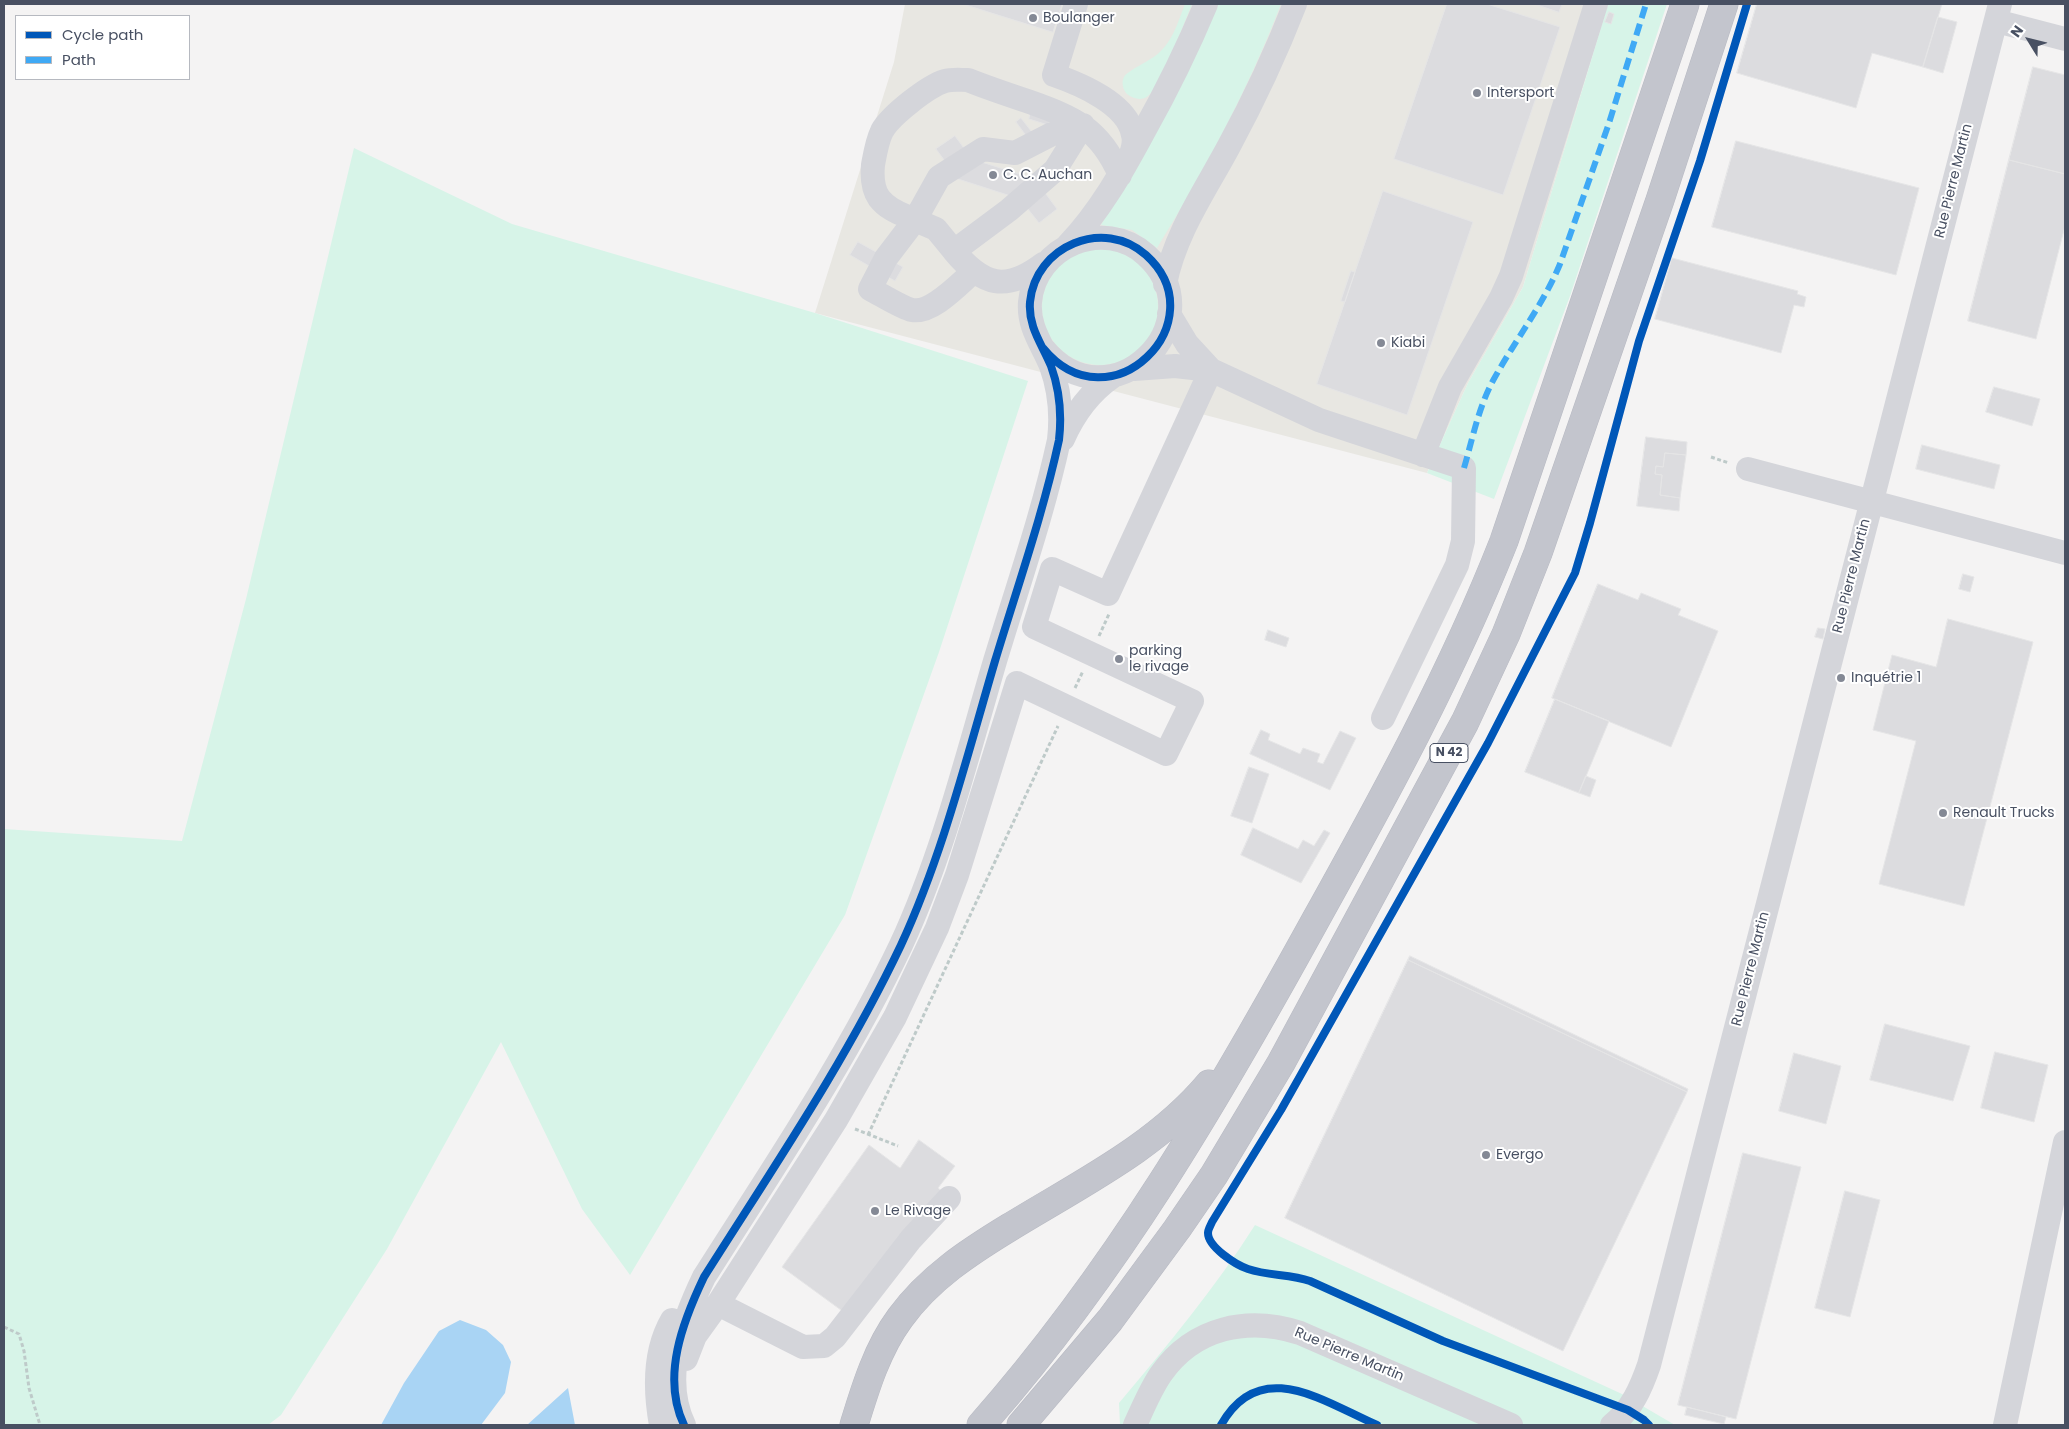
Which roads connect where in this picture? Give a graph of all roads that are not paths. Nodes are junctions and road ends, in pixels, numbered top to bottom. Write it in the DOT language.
graph roads {
  1 [pos="1076,4"];
  2 [pos="1206,4"];
  3 [pos="1295,4"];
  4 [pos="1596,4"];
  5 [pos="1685,4"];
  6 [pos="1724,4"];
  7 [pos="1998,12"];
  8 [pos="2065,39"];
  9 [pos="1083,125"];
  10 [pos="1126,165"];
  11 [pos="915,220"];
  12 [pos="1068,245"];
  13 [pos="954,251"];
  14 [pos="1048,260"];
  15 [pos="974,272"];
  16 [pos="1166,284"];
  17 [pos="1170,314"];
  18 [pos="1043,348"];
  19 [pos="1134,369"];
  20 [pos="1211,370"];
  21 [pos="1112,376"];
  22 [pos="1423,455"];
  23 [pos="1055,459"];
  24 [pos="1748,469"];
  25 [pos="1871,503"];
  26 [pos="2065,554"];
  27 [pos="1383,718"];
  28 [pos="1276,993"];
  29 [pos="2065,1142"];
  30 [pos="949,1198"];
  31 [pos="704,1277"];
  32 [pos="718,1304"];
  33 [pos="1635,1399"];
  34 [pos="681,1417"];
  35 [pos="661,1425"];
  36 [pos="854,1425"];
  37 [pos="981,1425"];
  38 [pos="1021,1425"];
  39 [pos="1135,1425"];
  40 [pos="1511,1425"];
  41 [pos="1612,1425"];
  42 [pos="1630,1425"];
  43 [pos="2004,1425"];
  1 -- 10 [label="street"];
  2 -- 10 [label="street"];
  3 -- 16 [label="street"];
  4 -- 22 [label="street"];
  5 -- 28 [label="highway, N 42"];
  6 -- 38 [label="highway, N 42"];
  7 -- 8 [label="street"];
  7 -- 25 [label="street, Rue Pierre Martin"];
  9 -- 10 [label="street"];
  9 -- 11 [label="street"];
  9 -- 11 [label="street"];
  9 -- 13 [label="street"];
  10 -- 12 [label="street"];
  11 -- 13 [label="street"];
  11 -- 15 [label="street"];
  12 -- 14 [label="street"];
  12 -- 16 [label="street"];
  13 -- 15 [label="street"];
  14 -- 15 [label="street"];
  14 -- 18 [label="street"];
  16 -- 17 [label="street"];
  17 -- 19 [label="street"];
  17 -- 20 [label="street"];
  18 -- 21 [label="street"];
  18 -- 23 [label="street"];
  19 -- 20 [label="street"];
  19 -- 21 [label="street"];
  20 -- 22 [label="street"];
  20 -- 32 [label="street"];
  21 -- 23 [label="street"];
  22 -- 27 [label="street"];
  23 -- 31 [label="street"];
  24 -- 25 [label="street, Rue Pierre Martin"];
  25 -- 26 [label="street, Rue Pierre Martin"];
  25 -- 33 [label="street, Rue Pierre Martin"];
  28 -- 36 [label="highway"];
  28 -- 37 [label="highway, N 42"];
  29 -- 43 [label="street"];
  30 -- 32 [label="street"];
  31 -- 34 [label="street"];
  31 -- 35 [label="street"];
  32 -- 34 [label="street"];
  33 -- 41 [label="street, Rue Pierre Martin"];
  33 -- 42 [label="street"];
  39 -- 40 [label="street, Rue Pierre Martin"];
}
